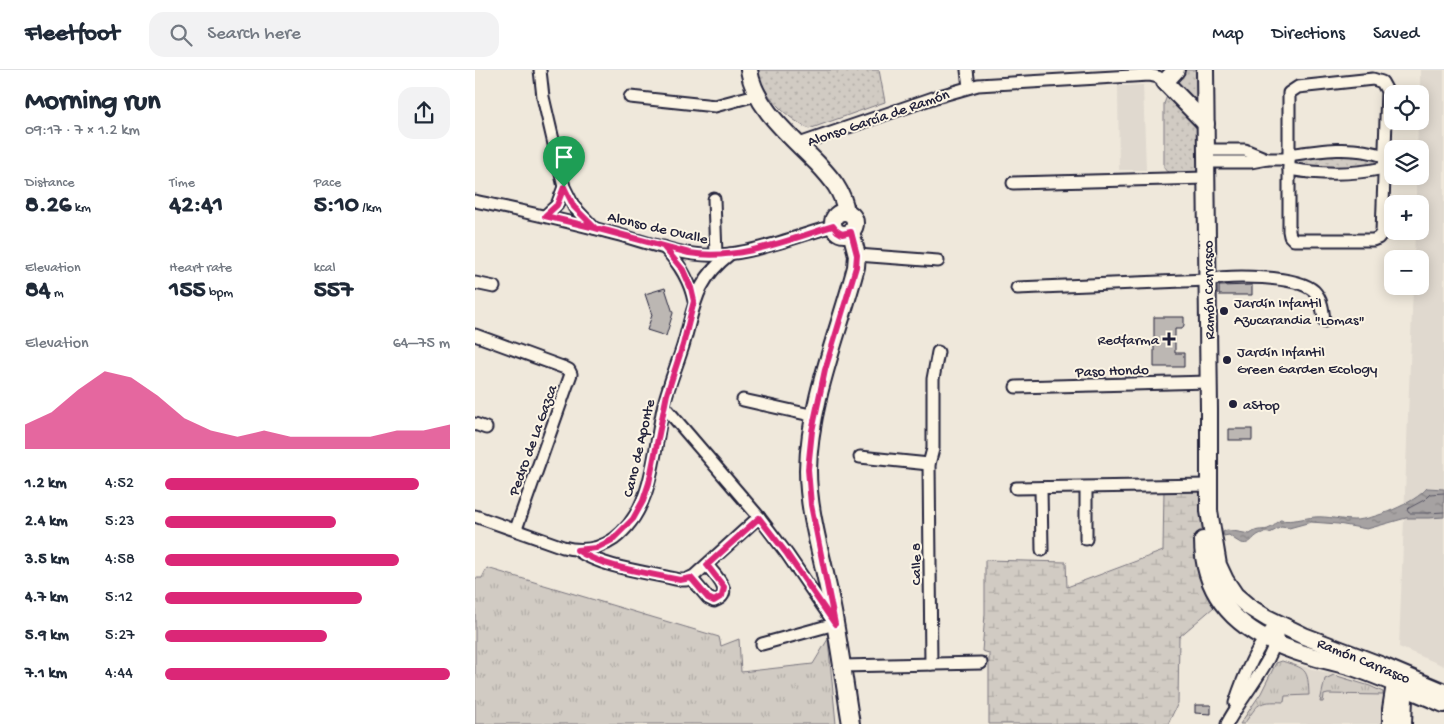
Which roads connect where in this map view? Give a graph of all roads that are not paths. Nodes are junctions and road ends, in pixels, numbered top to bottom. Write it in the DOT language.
graph roads {
  1 [pos="540,70"];
  2 [pos="749,70"];
  3 [pos="967,70"];
  4 [pos="1177,70"];
  5 [pos="1205,70"];
  6 [pos="1120,73"];
  7 [pos="1165,82"];
  8 [pos="969,87"];
  9 [pos="756,95"];
  10 [pos="630,98"];
  11 [pos="1206,124"];
  12 [pos="1385,140"];
  13 [pos="799,144"];
  14 [pos="1384,156"];
  15 [pos="1289,161"];
  16 [pos="1206,163"];
  17 [pos="1384,168"];
  18 [pos="1013,182"];
  19 [pos="564,187"];
  20 [pos="714,200"];
  21 [pos="475,201"];
  22 [pos="846,212"];
  23 [pos="545,216"];
  24 [pos="833,226"];
  25 [pos="595,228"];
  26 [pos="851,232"];
  27 [pos="663,246"];
  28 [pos="730,254"];
  29 [pos="716,255"];
  30 [pos="857,255"];
  31 [pos="938,260"];
  32 [pos="1207,280"];
  33 [pos="475,283"];
  34 [pos="494,287"];
  35 [pos="1017,288"];
  36 [pos="694,301"];
  37 [pos="1324,321"];
  38 [pos="475,335"];
  39 [pos="938,352"];
  40 [pos="1209,382"];
  41 [pos="1016,388"];
  42 [pos="743,400"];
  43 [pos="663,406"];
  44 [pos="815,416"];
  45 [pos="860,457"];
  46 [pos="929,464"];
  47 [pos="1209,486"];
  48 [pos="1016,488"];
  49 [pos="1041,488"];
  50 [pos="1086,488"];
  51 [pos="1209,510"];
  52 [pos="475,516"];
  53 [pos="759,518"];
  54 [pos="516,529"];
  55 [pos="1086,539"];
  56 [pos="577,550"];
  57 [pos="1042,550"];
  58 [pos="707,565"];
  59 [pos="691,578"];
  60 [pos="835,624"];
  61 [pos="1278,624"];
  62 [pos="1270,641"];
  63 [pos="762,644"];
  64 [pos="981,663"];
  65 [pos="931,664"];
  66 [pos="841,666"];
  67 [pos="1401,687"];
  68 [pos="1444,692"];
  69 [pos="1444,704"];
  70 [pos="851,724"];
  71 [pos="1227,724"];
  72 [pos="1391,724"];
  73 [pos="1403,724"];
  1 -- 19 [label="street"];
  2 -- 9 [label="main road"];
  3 -- 8 [label="street"];
  4 -- 7 [label="main road"];
  5 -- 11 [label="main road, Ramón Carrasco"];
  6 -- 7 [label="street, Alonso García de Ramón"];
  6 -- 8 [label="street, Alonso García de Ramón"];
  7 -- 11 [label="main road"];
  8 -- 13 [label="street, Alonso García de Ramón"];
  9 -- 10 [label="street"];
  9 -- 13 [label="main road"];
  11 -- 16 [label="main road, Ramón Carrasco"];
  12 -- 15 [label="street"];
  13 -- 22 [label="main road"];
  14 -- 15 [label="street"];
  15 -- 16 [label="street"];
  15 -- 17 [label="street"];
  15 -- 17 [label="street"];
  16 -- 18 [label="street"];
  16 -- 32 [label="main road, Ramón Carrasco"];
  19 -- 23 [label="street"];
  19 -- 25 [label="street"];
  20 -- 29 [label="street"];
  21 -- 23 [label="street, Alonso de Ovalle"];
  22 -- 24 [label="main road"];
  22 -- 26 [label="main road"];
  23 -- 25 [label="street, Alonso de Ovalle"];
  24 -- 26 [label="main road"];
  24 -- 28 [label="street, Alonso de Ovalle"];
  25 -- 27 [label="street, Alonso de Ovalle"];
  26 -- 30 [label="main road"];
  27 -- 29 [label="street, Alonso de Ovalle"];
  27 -- 36 [label="street"];
  28 -- 29 [label="street, Alonso de Ovalle"];
  28 -- 36 [label="street, Cano de Aponte"];
  30 -- 31 [label="street"];
  30 -- 44 [label="main road"];
  32 -- 35 [label="street"];
  32 -- 37 [label="street"];
  32 -- 40 [label="main road, Ramón Carrasco"];
  33 -- 34 [label="street"];
  36 -- 43 [label="street, Cano de Aponte"];
  38 -- 54 [label="street, Pedro de La Gazca"];
  39 -- 46 [label="street, Calle 8"];
  40 -- 41 [label="street, Paso Hondo"];
  40 -- 47 [label="main road, Ramón Carrasco"];
  42 -- 44 [label="street"];
  43 -- 53 [label="street"];
  43 -- 56 [label="street, Cano de Aponte"];
  44 -- 60 [label="main road"];
  45 -- 46 [label="street"];
  46 -- 65 [label="street, Calle 8"];
  47 -- 50 [label="street"];
  47 -- 51 [label="main road, Ramón Carrasco"];
  48 -- 49 [label="street"];
  49 -- 50 [label="street"];
  49 -- 57 [label="street"];
  50 -- 55 [label="street"];
  51 -- 61 [label="main road, Ramón Carrasco"];
  51 -- 62 [label="main road, Ramón Carrasco"];
  52 -- 54 [label="street, Cano de Aponte"];
  53 -- 58 [label="street"];
  53 -- 60 [label="street"];
  54 -- 56 [label="street, Cano de Aponte"];
  56 -- 59 [label="street"];
  58 -- 59 [label="street"];
  58 -- 59 [label="street"];
  60 -- 63 [label="street"];
  60 -- 66 [label="main road"];
  61 -- 62 [label="street"];
  61 -- 68 [label="main road, Ramón Carrasco"];
  62 -- 67 [label="main road, Ramón Carrasco"];
  62 -- 71 [label="street"];
  64 -- 65 [label="street"];
  65 -- 66 [label="street"];
  66 -- 70 [label="main road"];
  67 -- 69 [label="main road, Ramón Carrasco"];
  67 -- 72 [label="main road"];
  67 -- 73 [label="main road"];
}
